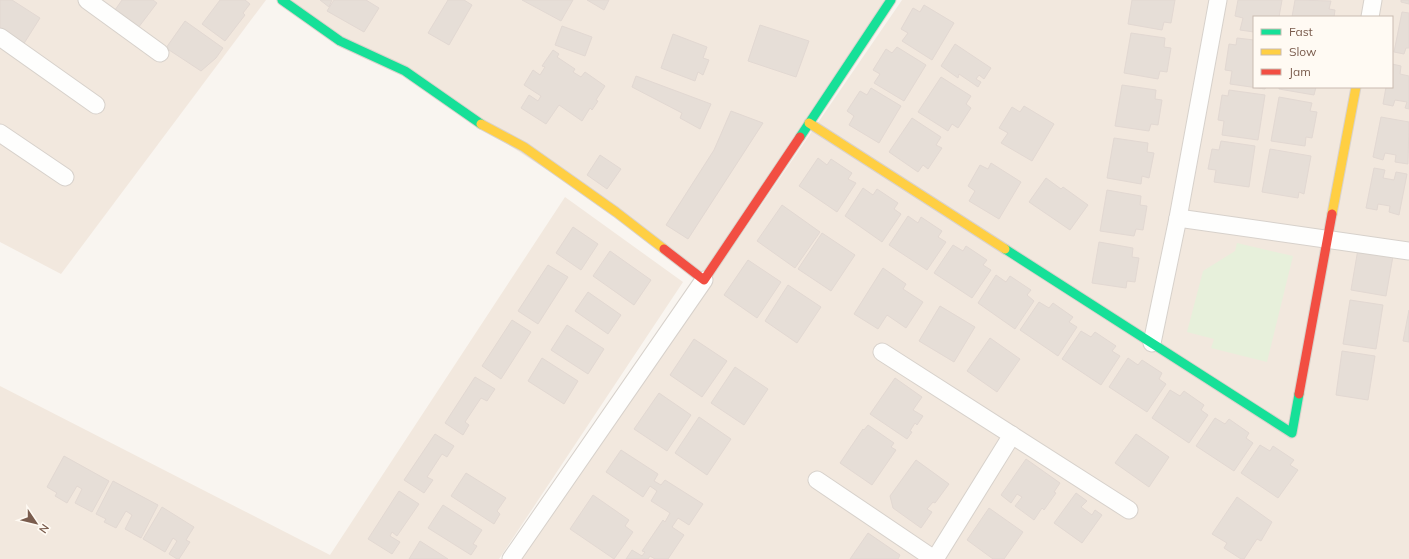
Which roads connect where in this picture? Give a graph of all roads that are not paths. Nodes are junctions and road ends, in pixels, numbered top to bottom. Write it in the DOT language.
graph roads {
  1 [pos="87,0"];
  2 [pos="282,0"];
  3 [pos="891,0"];
  4 [pos="1218,0"];
  5 [pos="1373,0"];
  6 [pos="1370,16"];
  7 [pos="0,37"];
  8 [pos="160,53"];
  9 [pos="1356,88"];
  10 [pos="96,105"];
  11 [pos="809,123"];
  12 [pos="0,132"];
  13 [pos="65,177"];
  14 [pos="1178,218"];
  15 [pos="1327,239"];
  16 [pos="1408,247"];
  17 [pos="704,280"];
  18 [pos="1152,343"];
  19 [pos="882,352"];
  20 [pos="1012,435"];
  21 [pos="817,480"];
  22 [pos="1129,510"];
  23 [pos="511,559"];
  24 [pos="935,559"];
  1 -- 8 [label="street"];
  2 -- 17 [label="street"];
  3 -- 11 [label="street"];
  4 -- 14 [label="street"];
  5 -- 6 [label="street"];
  7 -- 10 [label="street"];
  9 -- 15 [label="street"];
  11 -- 17 [label="street"];
  11 -- 18 [label="street"];
  12 -- 13 [label="street"];
  14 -- 15 [label="street"];
  14 -- 18 [label="street"];
  15 -- 16 [label="street"];
  15 -- 18 [label="street"];
  17 -- 23 [label="street"];
  19 -- 20 [label="street"];
  20 -- 22 [label="street"];
  20 -- 24 [label="street"];
  21 -- 24 [label="street"];
}
